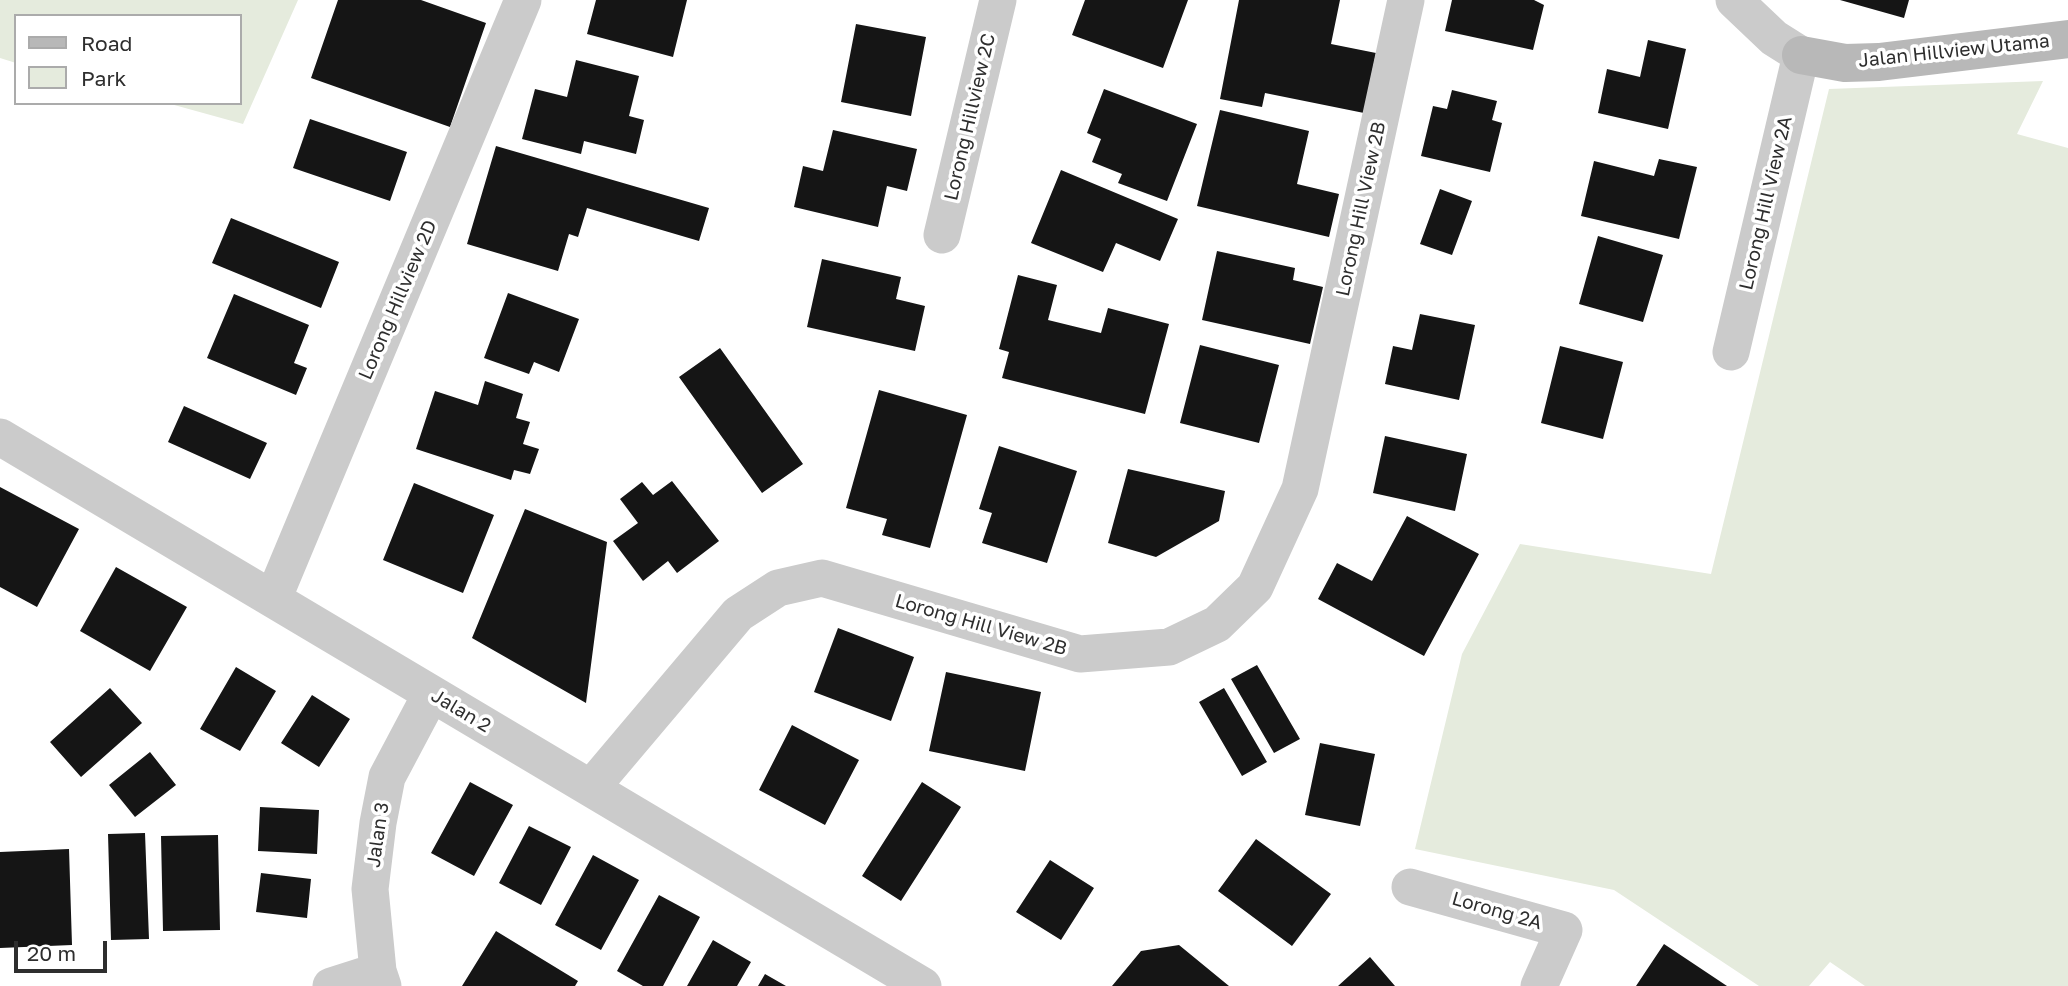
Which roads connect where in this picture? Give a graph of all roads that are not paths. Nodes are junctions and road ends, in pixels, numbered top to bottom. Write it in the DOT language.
graph roads {
  1 [pos="523,0"];
  2 [pos="998,0"];
  3 [pos="1406,0"];
  4 [pos="1734,0"];
  5 [pos="2068,39"];
  6 [pos="1801,55"];
  7 [pos="942,235"];
  8 [pos="1731,352"];
  9 [pos="0,436"];
  10 [pos="273,599"];
  11 [pos="431,694"];
  12 [pos="591,788"];
  13 [pos="1410,887"];
  14 [pos="380,979"];
  15 [pos="331,986"];
  16 [pos="923,986"];
  17 [pos="1539,986"];
  1 -- 10 [label="street, Lorong Hillview 2D"];
  2 -- 7 [label="street, Lorong Hillview 2C"];
  3 -- 12 [label="street, Lorong Hill View 2B"];
  4 -- 6 [label="street, Jalan Hillview Utama"];
  5 -- 6 [label="street, Jalan Hillview Utama"];
  6 -- 8 [label="street, Lorong Hill View 2A"];
  9 -- 10 [label="street, Jalan 2"];
  10 -- 11 [label="street, Jalan 2"];
  11 -- 12 [label="street, Jalan 2"];
  11 -- 14 [label="street, Jalan 3"];
  12 -- 16 [label="street, Jalan 2"];
  13 -- 17 [label="street, Lorong 2A"];
  14 -- 15 [label="street"];
}
